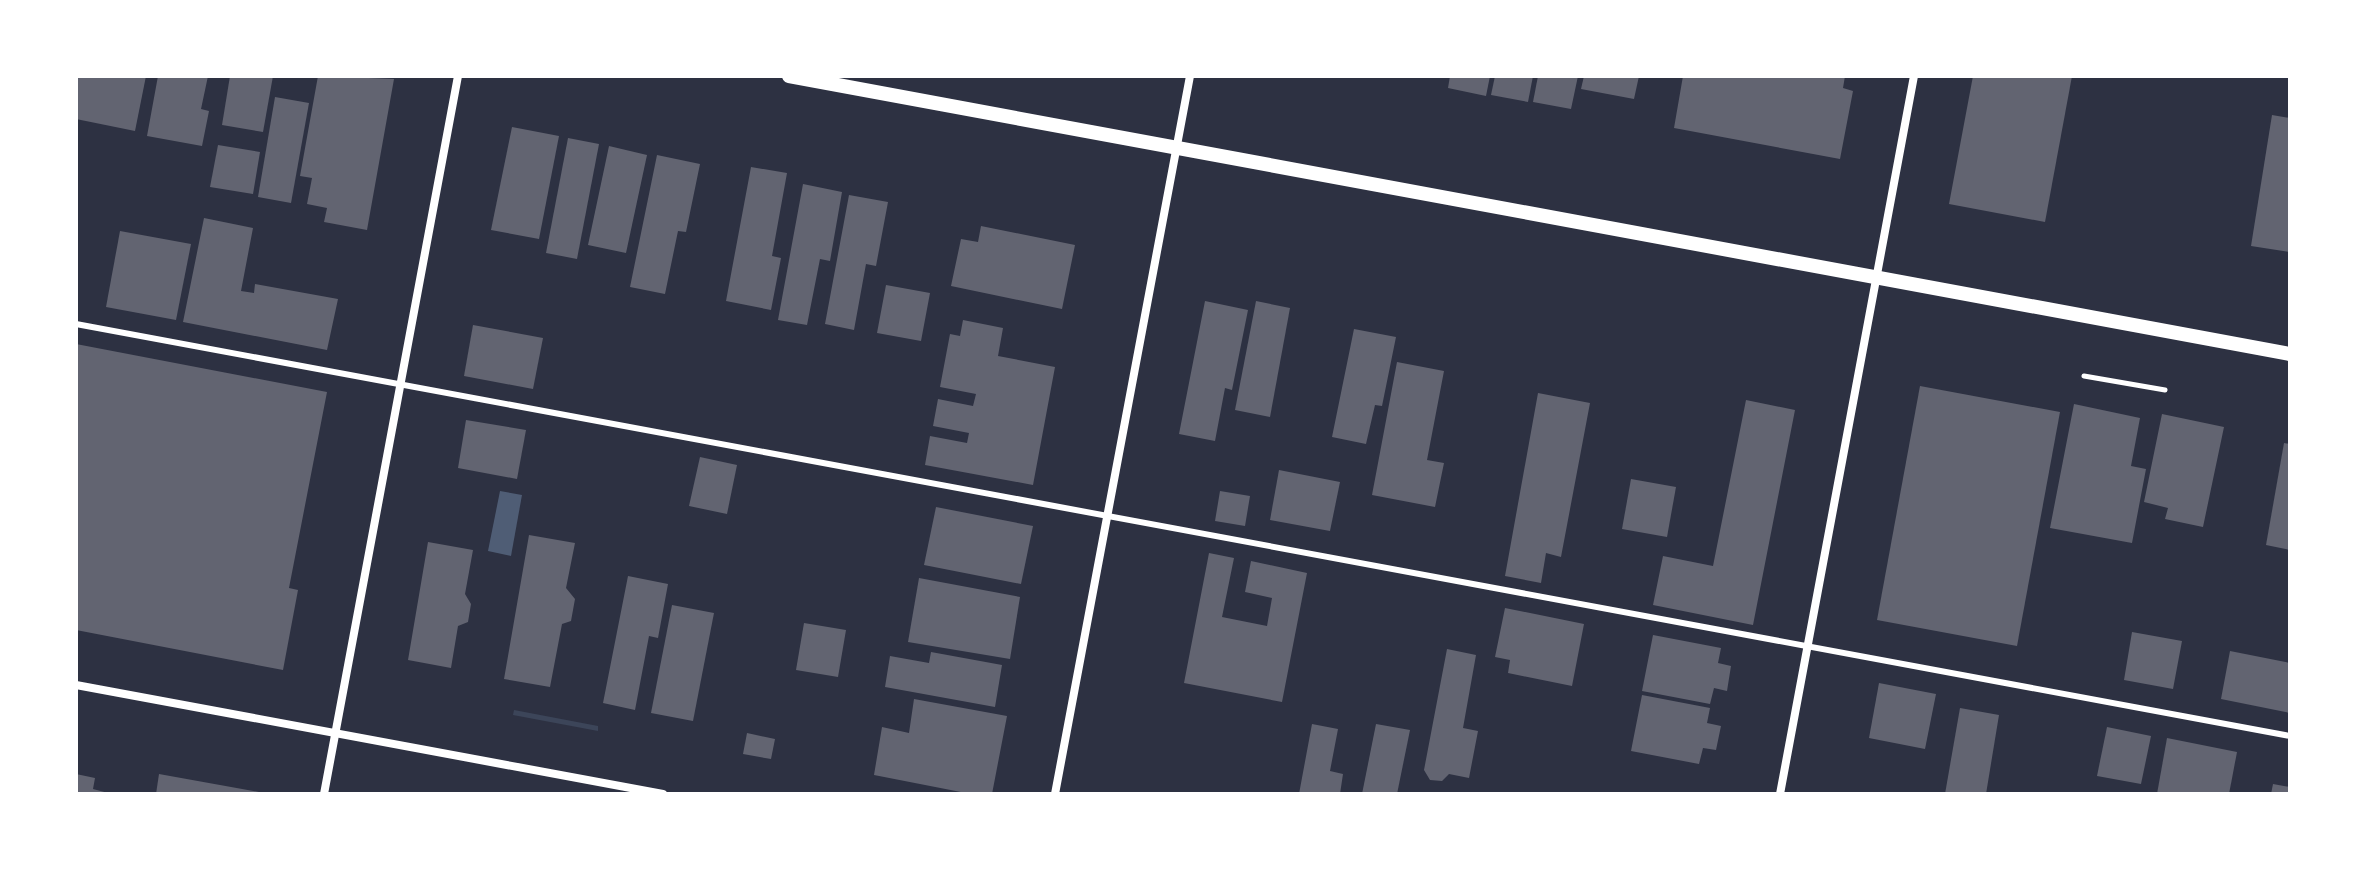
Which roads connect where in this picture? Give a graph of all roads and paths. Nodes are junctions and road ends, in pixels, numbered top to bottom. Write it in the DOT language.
graph roads {
  1 [pos="458,76"];
  2 [pos="789,76"];
  3 [pos="1190,76"];
  4 [pos="1914,76"];
  5 [pos="1176,148"];
  6 [pos="1877,279"];
  7 [pos="76,324"];
  8 [pos="2290,354"];
  9 [pos="2084,376"];
  10 [pos="401,385"];
  11 [pos="2165,390"];
  12 [pos="1109,516"];
  13 [pos="1808,646"];
  14 [pos="76,685"];
  15 [pos="335,732"];
  16 [pos="2290,736"];
  17 [pos="324,794"];
  18 [pos="663,794"];
  19 [pos="1055,794"];
  20 [pos="1780,794"];
  1 -- 10 [label="street"];
  2 -- 5 [label="street"];
  3 -- 5 [label="street"];
  4 -- 6 [label="street"];
  5 -- 6 [label="street"];
  5 -- 12 [label="street"];
  6 -- 8 [label="street"];
  6 -- 13 [label="street"];
  7 -- 10 [label="lane"];
  9 -- 11 [label="path"];
  10 -- 12 [label="lane"];
  10 -- 15 [label="street"];
  12 -- 13 [label="lane"];
  12 -- 19 [label="street"];
  13 -- 16 [label="lane"];
  13 -- 20 [label="street"];
  14 -- 15 [label="street"];
  15 -- 17 [label="street"];
  15 -- 18 [label="street"];
}
